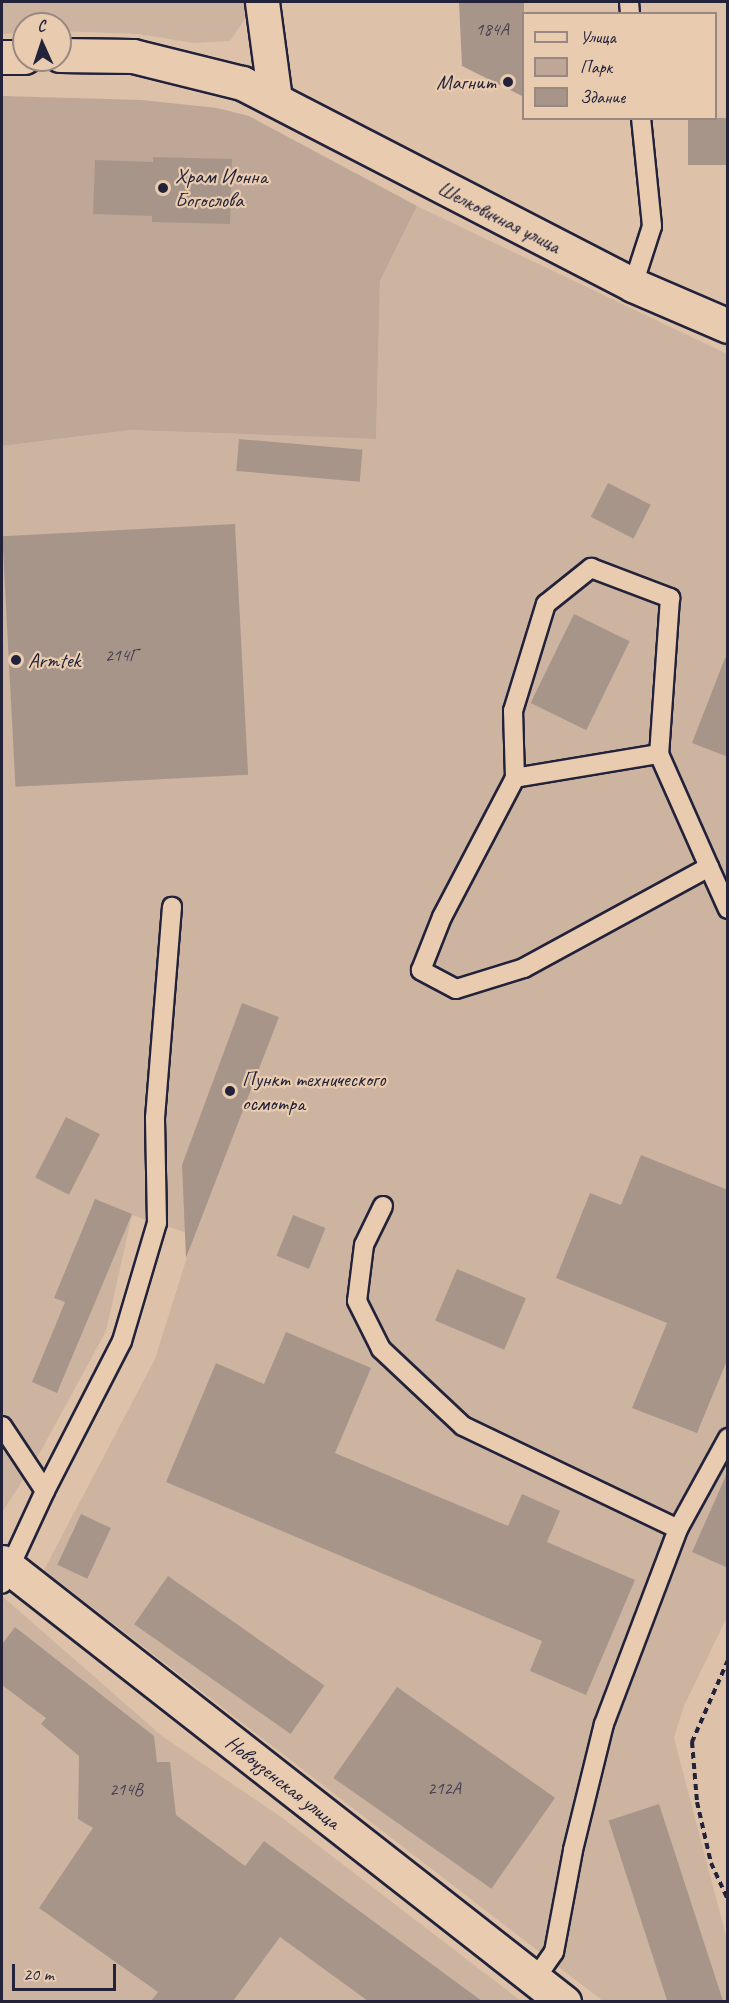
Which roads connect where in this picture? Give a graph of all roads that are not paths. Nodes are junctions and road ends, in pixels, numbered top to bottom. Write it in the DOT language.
graph roads {
  1 [pos="262,2"];
  2 [pos="72,56"];
  3 [pos="275,99"];
  4 [pos="641,120"];
  5 [pos="633,285"];
  6 [pos="728,326"];
  7 [pos="659,754"];
  8 [pos="515,778"];
  9 [pos="709,867"];
  10 [pos="172,907"];
  11 [pos="728,909"];
  12 [pos="383,1206"];
  13 [pos="2,1426"];
  14 [pos="728,1438"];
  15 [pos="45,1491"];
  16 [pos="678,1528"];
  17 [pos="5,1572"];
  18 [pos="535,1979"];
  19 [pos="564,2001"];
  1 -- 3 [label="street"];
  2 -- 3 [label="street, Шелковичная улица"];
  3 -- 5 [label="street, Шелковичная улица"];
  4 -- 5 [label="lane"];
  5 -- 6 [label="street, Шелковичная улица"];
  7 -- 8 [label="lane"];
  7 -- 8 [label="lane"];
  7 -- 9 [label="lane"];
  8 -- 9 [label="lane"];
  9 -- 11 [label="lane"];
  10 -- 15 [label="lane"];
  12 -- 16 [label="lane"];
  13 -- 15 [label="lane"];
  14 -- 16 [label="lane"];
  15 -- 17 [label="lane"];
  16 -- 18 [label="lane"];
  17 -- 18 [label="street, Новоузенская улица"];
  18 -- 19 [label="street, Новоузенская улица"];
}
